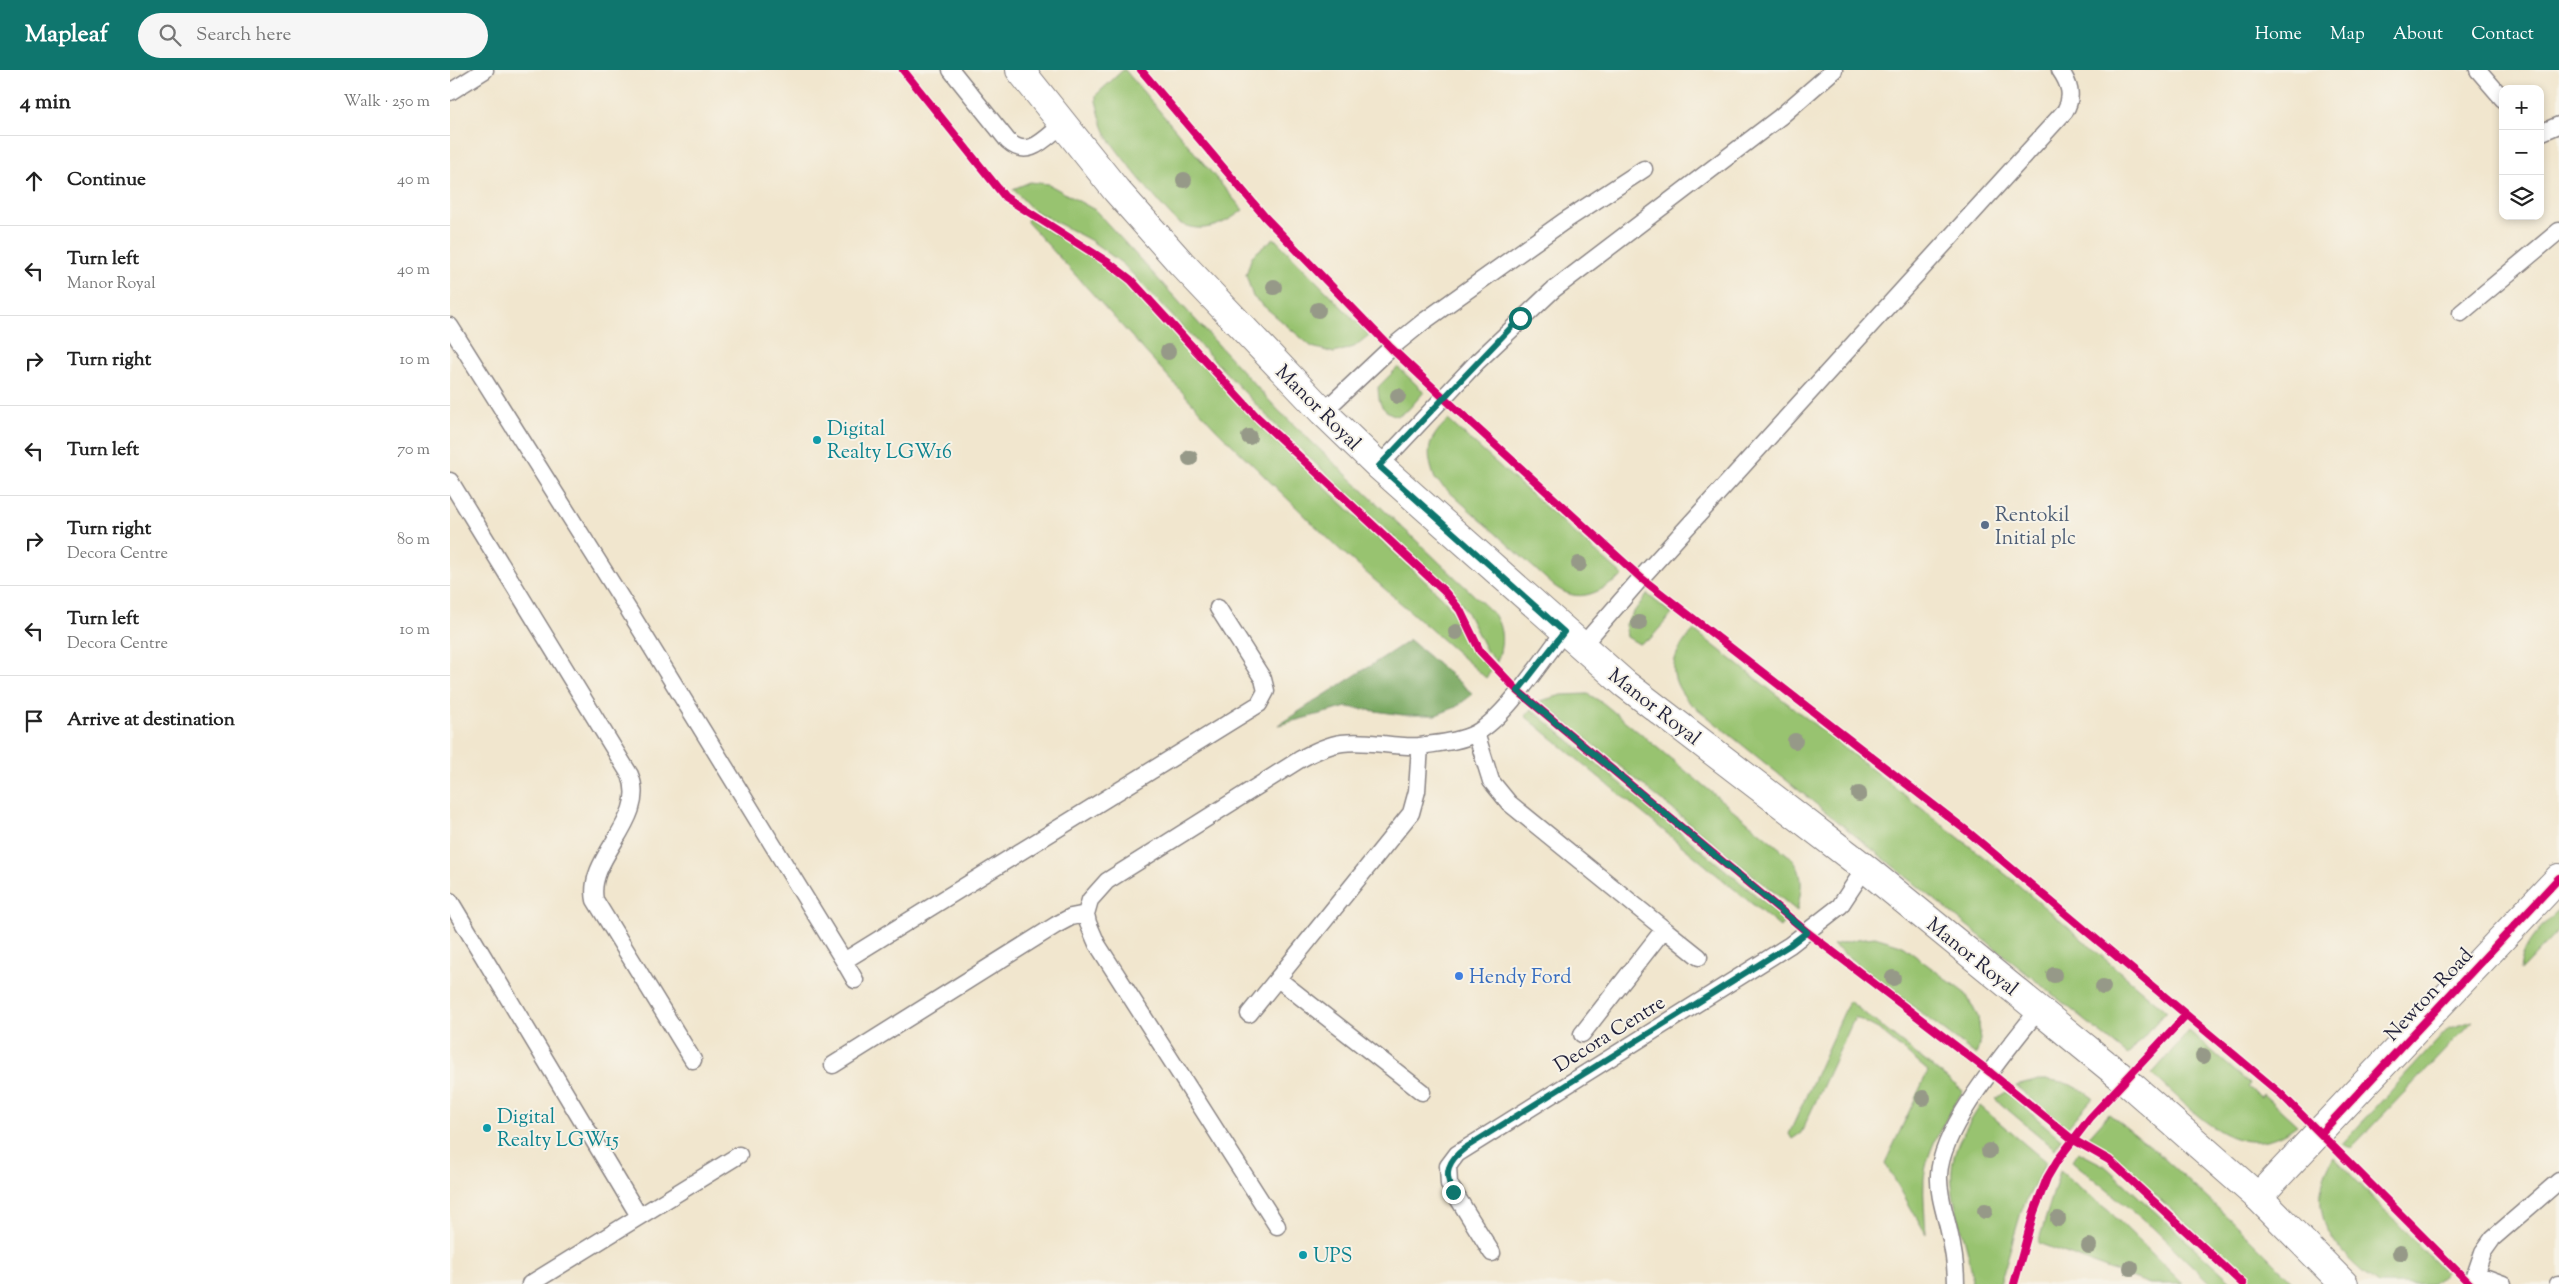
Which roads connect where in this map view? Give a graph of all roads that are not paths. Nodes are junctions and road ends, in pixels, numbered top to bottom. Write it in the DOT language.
graph roads {
  1 [pos="485,70"];
  2 [pos="951,70"];
  3 [pos="1020,70"];
  4 [pos="1834,70"];
  5 [pos="2060,70"];
  6 [pos="2478,70"];
  7 [pos="450,92"];
  8 [pos="2499,94"];
  9 [pos="1063,124"];
  10 [pos="2559,125"];
  11 [pos="2544,131"];
  12 [pos="1644,168"];
  13 [pos="2559,231"];
  14 [pos="2461,313"];
  15 [pos="450,326"];
  16 [pos="1323,412"];
  17 [pos="1379,466"];
  18 [pos="450,480"];
  19 [pos="1218,608"];
  20 [pos="1573,639"];
  21 [pos="1476,733"];
  22 [pos="1420,746"];
  23 [pos="1864,868"];
  24 [pos="2559,878"];
  25 [pos="450,901"];
  26 [pos="1086,914"];
  27 [pos="1664,929"];
  28 [pos="1700,957"];
  29 [pos="844,961"];
  30 [pos="1278,978"];
  31 [pos="855,980"];
  32 [pos="2039,1009"];
  33 [pos="1250,1014"];
  34 [pos="1582,1034"];
  35 [pos="693,1060"];
  36 [pos="833,1065"];
  37 [pos="1422,1092"];
  38 [pos="739,1156"];
  39 [pos="2559,1180"];
  40 [pos="2258,1197"];
  41 [pos="639,1216"];
  42 [pos="1277,1226"];
  43 [pos="1492,1253"];
  44 [pos="2474,1279"];
  45 [pos="530,1284"];
  46 [pos="1956,1284"];
  47 [pos="2344,1284"];
  48 [pos="2503,1284"];
  1 -- 7 [label="lane"];
  2 -- 9 [label="lane"];
  3 -- 9 [label="street, Manor Royal"];
  4 -- 17 [label="lane"];
  5 -- 20 [label="lane"];
  6 -- 8 [label="lane"];
  9 -- 16 [label="street, Manor Royal"];
  10 -- 11 [label="lane"];
  12 -- 16 [label="lane"];
  13 -- 14 [label="lane"];
  15 -- 29 [label="lane"];
  16 -- 17 [label="street, Manor Royal"];
  17 -- 20 [label="street, Manor Royal"];
  18 -- 35 [label="lane"];
  19 -- 29 [label="lane"];
  20 -- 21 [label="lane"];
  20 -- 23 [label="street, Manor Royal"];
  21 -- 22 [label="lane"];
  21 -- 27 [label="lane"];
  22 -- 26 [label="lane"];
  22 -- 30 [label="lane"];
  23 -- 32 [label="street, Manor Royal"];
  23 -- 43 [label="lane, Decora Centre"];
  24 -- 40 [label="street, Newton Road"];
  25 -- 41 [label="lane"];
  26 -- 36 [label="lane"];
  26 -- 42 [label="lane"];
  27 -- 28 [label="lane"];
  27 -- 34 [label="lane"];
  29 -- 31 [label="lane"];
  30 -- 33 [label="lane"];
  30 -- 37 [label="lane"];
  32 -- 40 [label="street, Manor Royal"];
  32 -- 46 [label="lane"];
  38 -- 41 [label="lane"];
  39 -- 44 [label="lane"];
  40 -- 47 [label="street, Manor Royal"];
  41 -- 45 [label="lane"];
  44 -- 48 [label="lane"];
}
